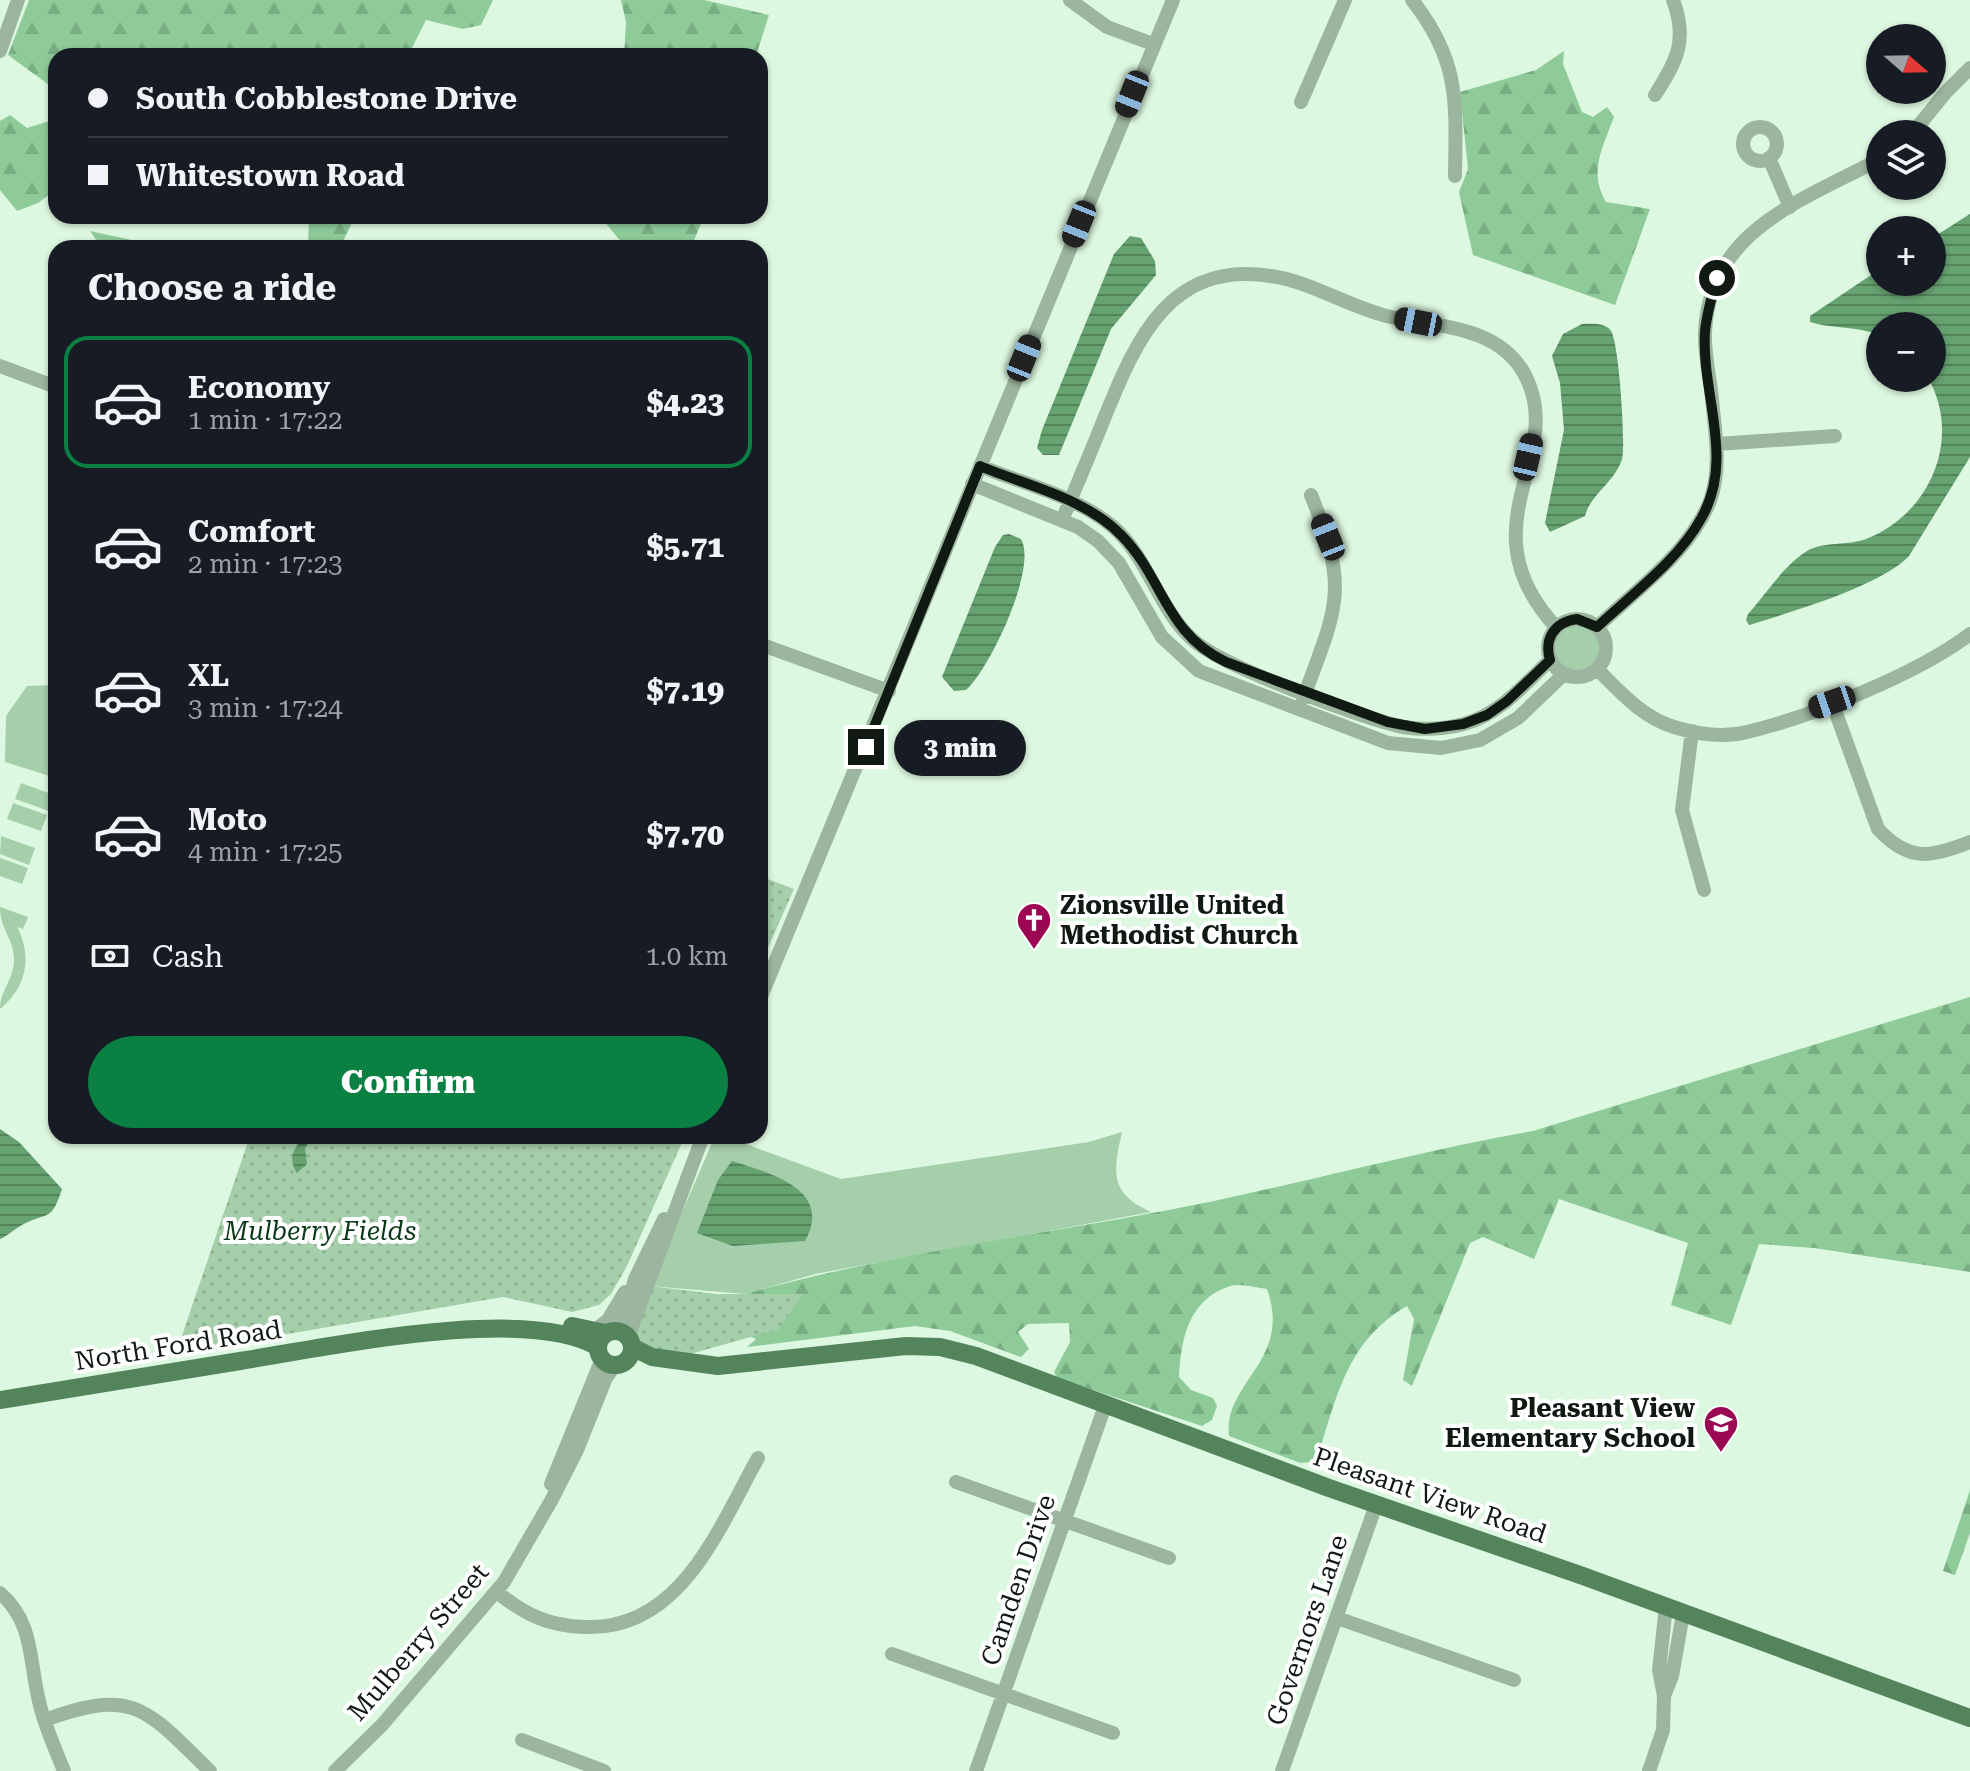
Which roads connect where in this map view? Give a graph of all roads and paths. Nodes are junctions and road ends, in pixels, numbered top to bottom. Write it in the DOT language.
graph roads {
  1 [pos="18,0"];
  2 [pos="1070,0"];
  3 [pos="1173,0"];
  4 [pos="1345,0"];
  5 [pos="1412,0"];
  6 [pos="1673,0"];
  7 [pos="1153,44"];
  8 [pos="0,51"];
  9 [pos="1970,68"];
  10 [pos="1655,95"];
  11 [pos="1301,102"];
  12 [pos="1923,120"];
  13 [pos="1769,158"];
  14 [pos="1866,166"];
  15 [pos="1455,176"];
  16 [pos="1790,207"];
  17 [pos="0,366"];
  18 [pos="48,384"];
  19 [pos="1835,436"];
  20 [pos="1717,444"];
  21 [pos="980,466"];
  22 [pos="972,484"];
  23 [pos="1311,495"];
  24 [pos="1070,502"];
  25 [pos="1062,520"];
  26 [pos="1556,627"];
  27 [pos="1597,627"];
  28 [pos="1970,634"];
  29 [pos="768,647"];
  30 [pos="1550,660"];
  31 [pos="1597,669"];
  32 [pos="1564,674"];
  33 [pos="889,691"];
  34 [pos="1306,692"];
  35 [pos="1832,702"];
  36 [pos="1299,711"];
  37 [pos="1692,731"];
  38 [pos="1970,842"];
  39 [pos="1704,890"];
  40 [pos="768,980"];
  41 [pos="700,1144"];
  42 [pos="686,1177"];
  43 [pos="613,1346"];
  44 [pos="0,1400"];
  45 [pos="1105,1406"];
  46 [pos="758,1458"];
  47 [pos="956,1482"];
  48 [pos="1376,1505"];
  49 [pos="1065,1520"];
  50 [pos="1169,1558"];
  51 [pos="497,1592"];
  52 [pos="0,1593"];
  53 [pos="1675,1610"];
  54 [pos="1337,1618"];
  55 [pos="892,1654"];
  56 [pos="1514,1680"];
  57 [pos="1004,1693"];
  58 [pos="1970,1718"];
  59 [pos="45,1720"];
  60 [pos="1113,1733"];
  61 [pos="522,1740"];
  62 [pos="64,1771"];
  63 [pos="210,1771"];
  64 [pos="335,1771"];
  65 [pos="604,1771"];
  66 [pos="976,1771"];
  67 [pos="1282,1771"];
  68 [pos="1649,1771"];
  1 -- 8 [label="street"];
  2 -- 7 [label="street"];
  3 -- 7 [label="street"];
  4 -- 11 [label="street"];
  5 -- 15 [label="street"];
  6 -- 10 [label="street"];
  7 -- 21 [label="street"];
  9 -- 12 [label="street"];
  13 -- 16 [label="street"];
  14 -- 16 [label="street"];
  16 -- 20 [label="street"];
  17 -- 18 [label="street"];
  19 -- 20 [label="street"];
  20 -- 27 [label="street"];
  21 -- 22 [label="street"];
  21 -- 24 [label="street"];
  22 -- 25 [label="street"];
  22 -- 33 [label="street"];
  23 -- 34 [label="street"];
  24 -- 25 [label="street"];
  24 -- 26 [label="street"];
  24 -- 34 [label="street"];
  25 -- 36 [label="street"];
  26 -- 27 [label="street"];
  26 -- 30 [label="street"];
  27 -- 31 [label="street"];
  28 -- 35 [label="street"];
  29 -- 33 [label="street"];
  30 -- 32 [label="street"];
  30 -- 34 [label="street"];
  31 -- 32 [label="street"];
  31 -- 37 [label="street"];
  32 -- 36 [label="street"];
  33 -- 40 [label="street"];
  34 -- 36 [label="street"];
  35 -- 37 [label="street"];
  35 -- 38 [label="street"];
  37 -- 39 [label="street"];
  41 -- 42 [label="street"];
  42 -- 43 [label="street, Mulberry Street"];
  42 -- 43 [label="street"];
  43 -- 44 [label="main road, North Ford Road"];
  43 -- 45 [label="main road, Pleasant View Road"];
  43 -- 51 [label="street, Mulberry Street"];
  45 -- 48 [label="main road, Pleasant View Road"];
  45 -- 49 [label="street, Camden Drive"];
  46 -- 51 [label="street"];
  47 -- 49 [label="street"];
  48 -- 53 [label="main road, Pleasant View Road"];
  48 -- 54 [label="street, Governors Lane"];
  49 -- 50 [label="street"];
  49 -- 57 [label="street, Camden Drive"];
  51 -- 64 [label="street, Mulberry Street"];
  52 -- 59 [label="street"];
  53 -- 58 [label="main road, Pleasant View Road"];
  53 -- 68 [label="street"];
  54 -- 56 [label="street"];
  54 -- 67 [label="street, Governors Lane"];
  55 -- 57 [label="street"];
  57 -- 60 [label="street"];
  57 -- 66 [label="street, Camden Drive"];
  59 -- 62 [label="street"];
  59 -- 63 [label="street"];
  61 -- 65 [label="street"];
}
